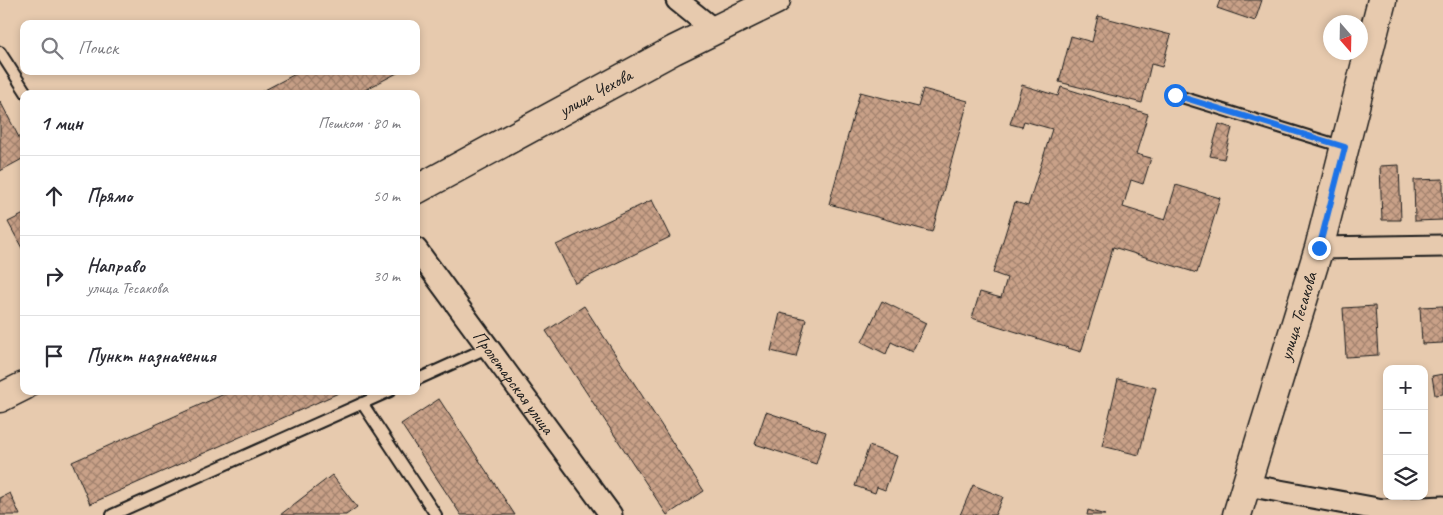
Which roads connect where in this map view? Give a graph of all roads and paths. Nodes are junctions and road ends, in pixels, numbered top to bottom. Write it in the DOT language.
graph roads {
  1 [pos="677,0"];
  2 [pos="776,0"];
  3 [pos="1382,0"];
  4 [pos="714,30"];
  5 [pos="0,52"];
  6 [pos="24,90"];
  7 [pos="1175,95"];
  8 [pos="1345,147"];
  9 [pos="420,188"];
  10 [pos="1443,246"];
  11 [pos="1319,248"];
  12 [pos="420,254"];
  13 [pos="489,347"];
  14 [pos="420,378"];
  15 [pos="20,388"];
  16 [pos="381,395"];
  17 [pos="0,398"];
  18 [pos="362,404"];
  19 [pos="1247,484"];
  20 [pos="1443,506"];
  21 [pos="112,515"];
  22 [pos="436,515"];
  23 [pos="611,515"];
  24 [pos="1237,515"];
  1 -- 4 [label="street"];
  2 -- 4 [label="main road, улица Чехова"];
  3 -- 8 [label="main road, улица Тесакова"];
  4 -- 9 [label="main road, улица Чехова"];
  5 -- 6 [label="lane"];
  7 -- 8 [label="lane"];
  8 -- 11 [label="main road, улица Тесакова"];
  10 -- 11 [label="street"];
  11 -- 19 [label="main road, улица Тесакова"];
  12 -- 13 [label="street, Пролетарская улица"];
  13 -- 14 [label="lane"];
  13 -- 23 [label="street, Пролетарская улица"];
  15 -- 17 [label="main road"];
  16 -- 18 [label="lane"];
  18 -- 21 [label="lane"];
  18 -- 22 [label="lane"];
  19 -- 20 [label="street"];
  19 -- 24 [label="main road, улица Тесакова"];
}
